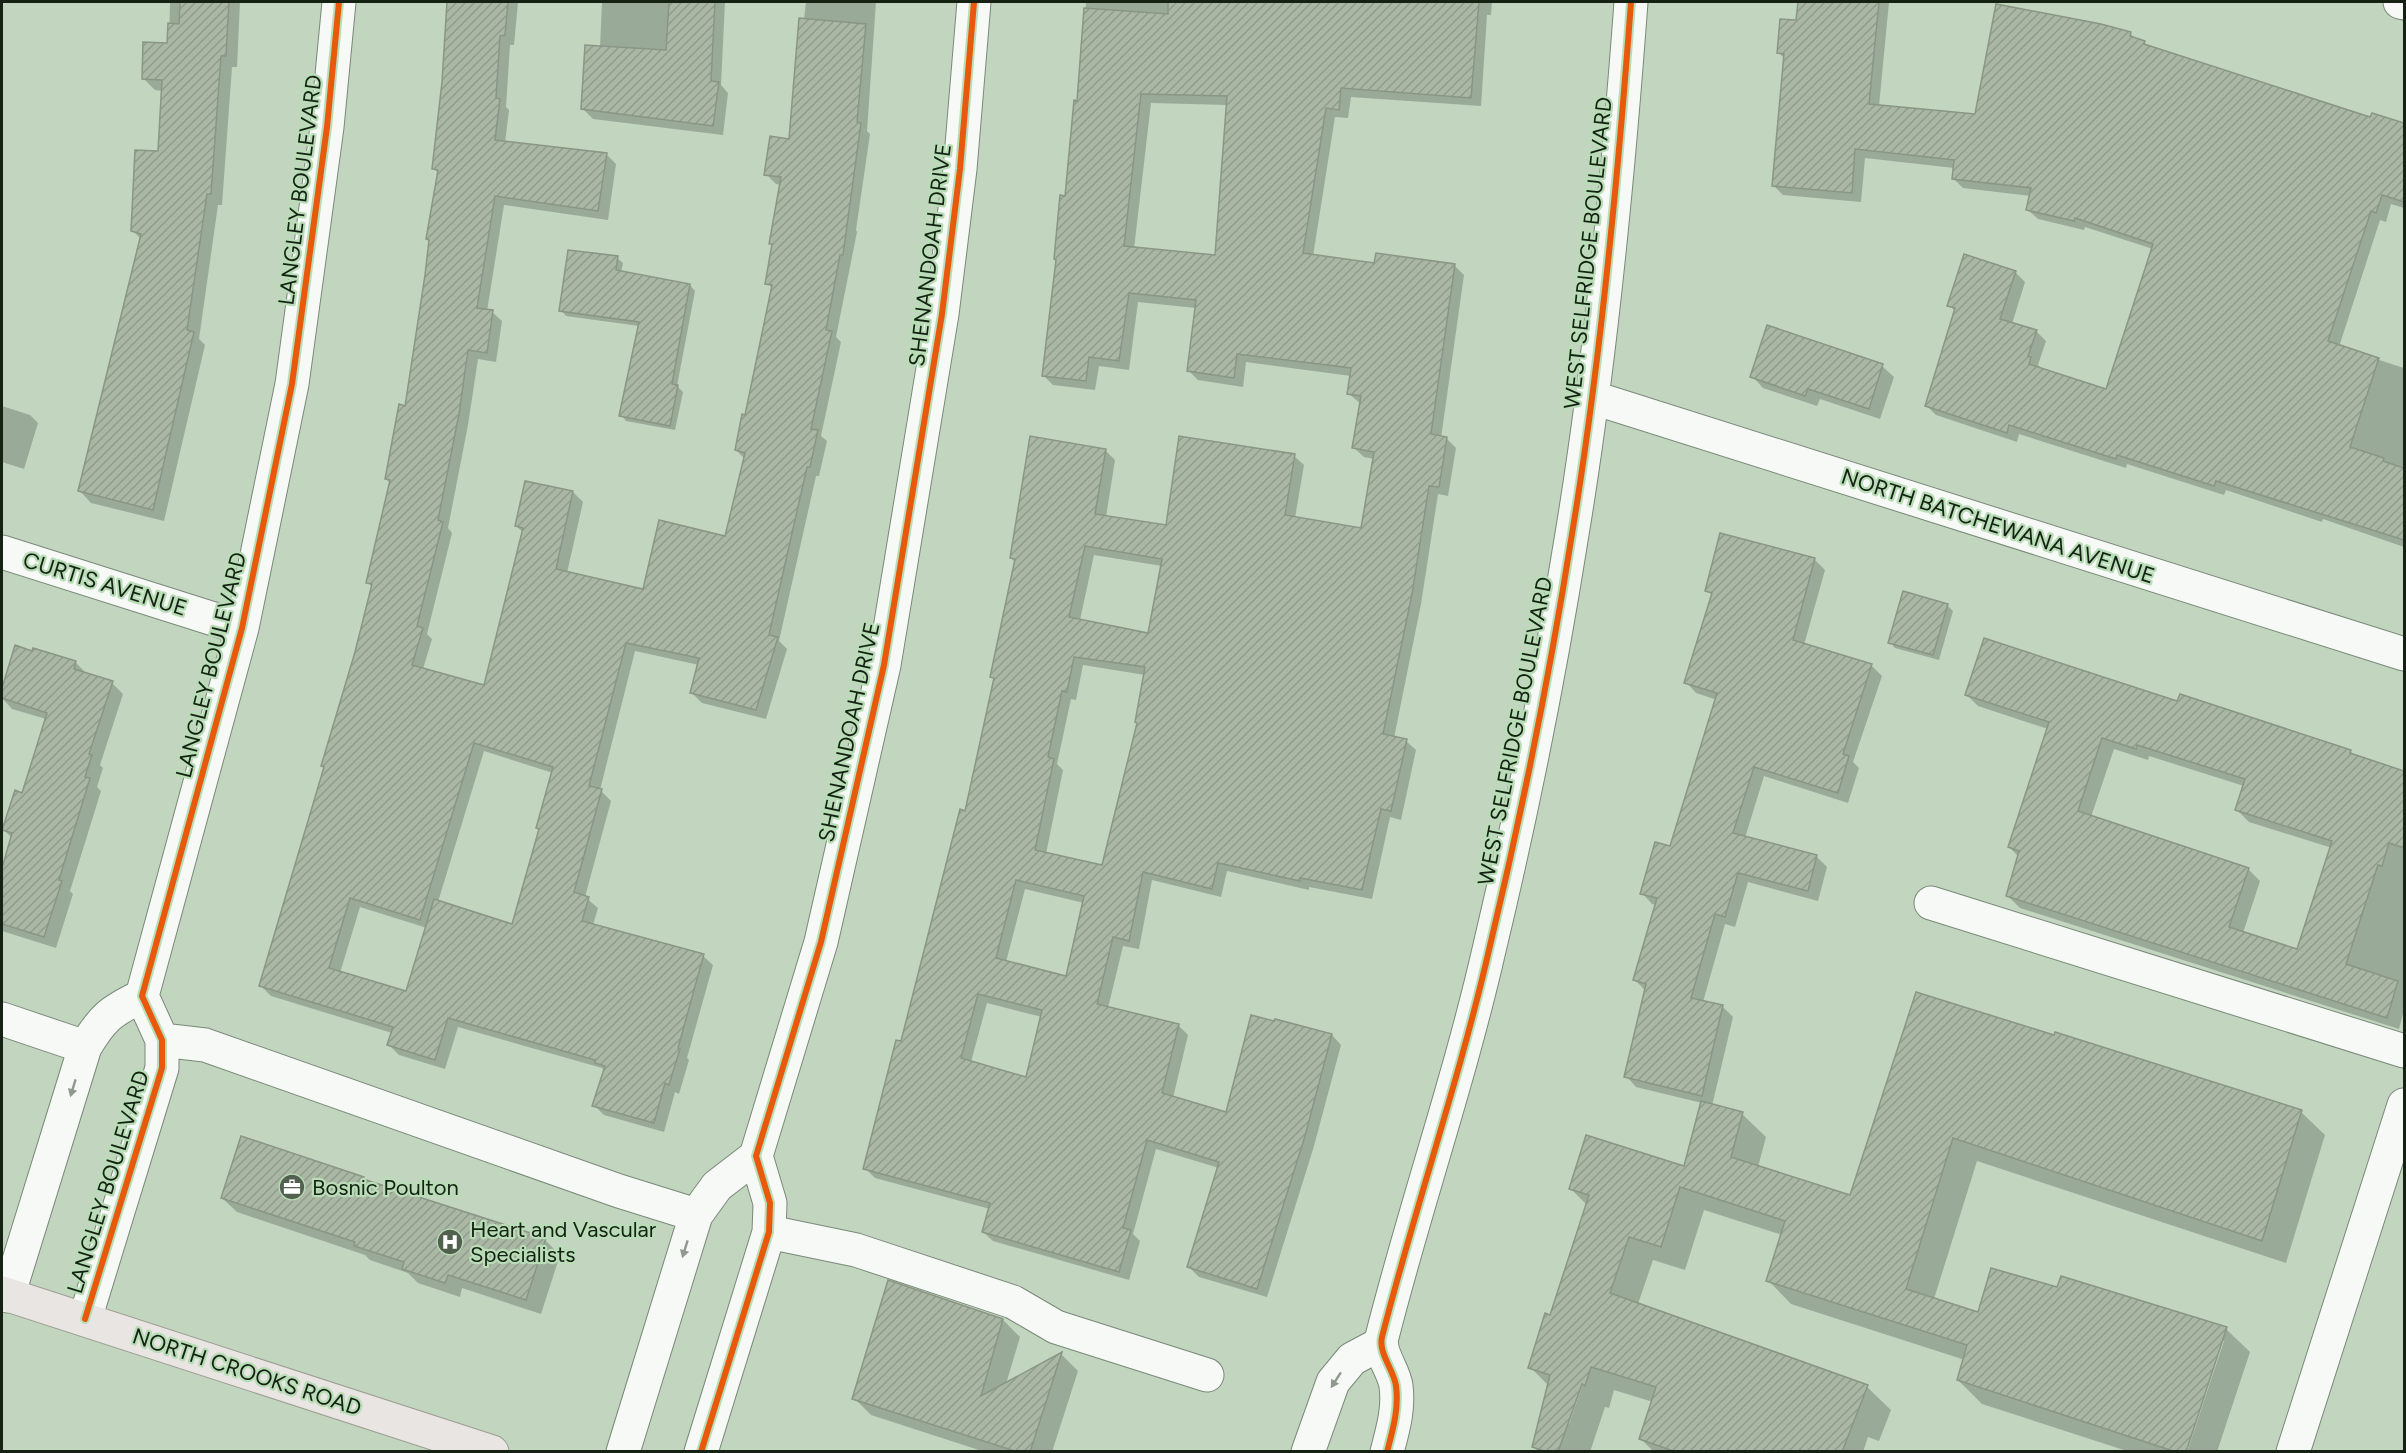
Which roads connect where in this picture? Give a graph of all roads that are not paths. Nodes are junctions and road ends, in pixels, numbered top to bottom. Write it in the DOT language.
graph roads {
  1 [pos="339,2"];
  2 [pos="974,2"];
  3 [pos="1631,2"];
  4 [pos="2400,2"];
  5 [pos="2404,3"];
  6 [pos="1591,397"];
  7 [pos="2,552"];
  8 [pos="242,628"];
  9 [pos="2404,654"];
  10 [pos="1931,903"];
  11 [pos="142,996"];
  12 [pos="2,1019"];
  13 [pos="162,1040"];
  14 [pos="85,1047"];
  15 [pos="2404,1051"];
  16 [pos="2404,1105"];
  17 [pos="756,1156"];
  18 [pos="696,1215"];
  19 [pos="769,1232"];
  20 [pos="5,1294"];
  21 [pos="85,1319"];
  22 [pos="1380,1344"];
  23 [pos="1207,1375"];
  24 [pos="1391,1450"];
  25 [pos="492,1452"];
  26 [pos="623,1452"];
  27 [pos="700,1452"];
  28 [pos="1308,1452"];
  29 [pos="2293,1452"];
  1 -- 8 [label="street, LANGLEY BOULEVARD"];
  2 -- 17 [label="street, SHENANDOAH DRIVE"];
  3 -- 6 [label="street, WEST SELFRIDGE BOULEVARD"];
  4 -- 5 [label="street"];
  6 -- 9 [label="street, NORTH BATCHEWANA AVENUE"];
  6 -- 22 [label="street, WEST SELFRIDGE BOULEVARD"];
  7 -- 8 [label="street, CURTIS AVENUE"];
  8 -- 11 [label="street, LANGLEY BOULEVARD"];
  10 -- 15 [label="street"];
  11 -- 13 [label="street, LANGLEY BOULEVARD"];
  11 -- 14 [label="street"];
  12 -- 14 [label="street"];
  13 -- 18 [label="street"];
  13 -- 21 [label="street, LANGLEY BOULEVARD"];
  14 -- 20 [label="street, one-way"];
  16 -- 29 [label="street"];
  17 -- 18 [label="street"];
  17 -- 19 [label="street"];
  18 -- 26 [label="street, one-way"];
  19 -- 23 [label="street"];
  19 -- 27 [label="street"];
  20 -- 21 [label="main road, NORTH CROOKS ROAD"];
  21 -- 25 [label="main road, NORTH CROOKS ROAD"];
  22 -- 24 [label="street"];
  22 -- 28 [label="street, one-way"];
}
